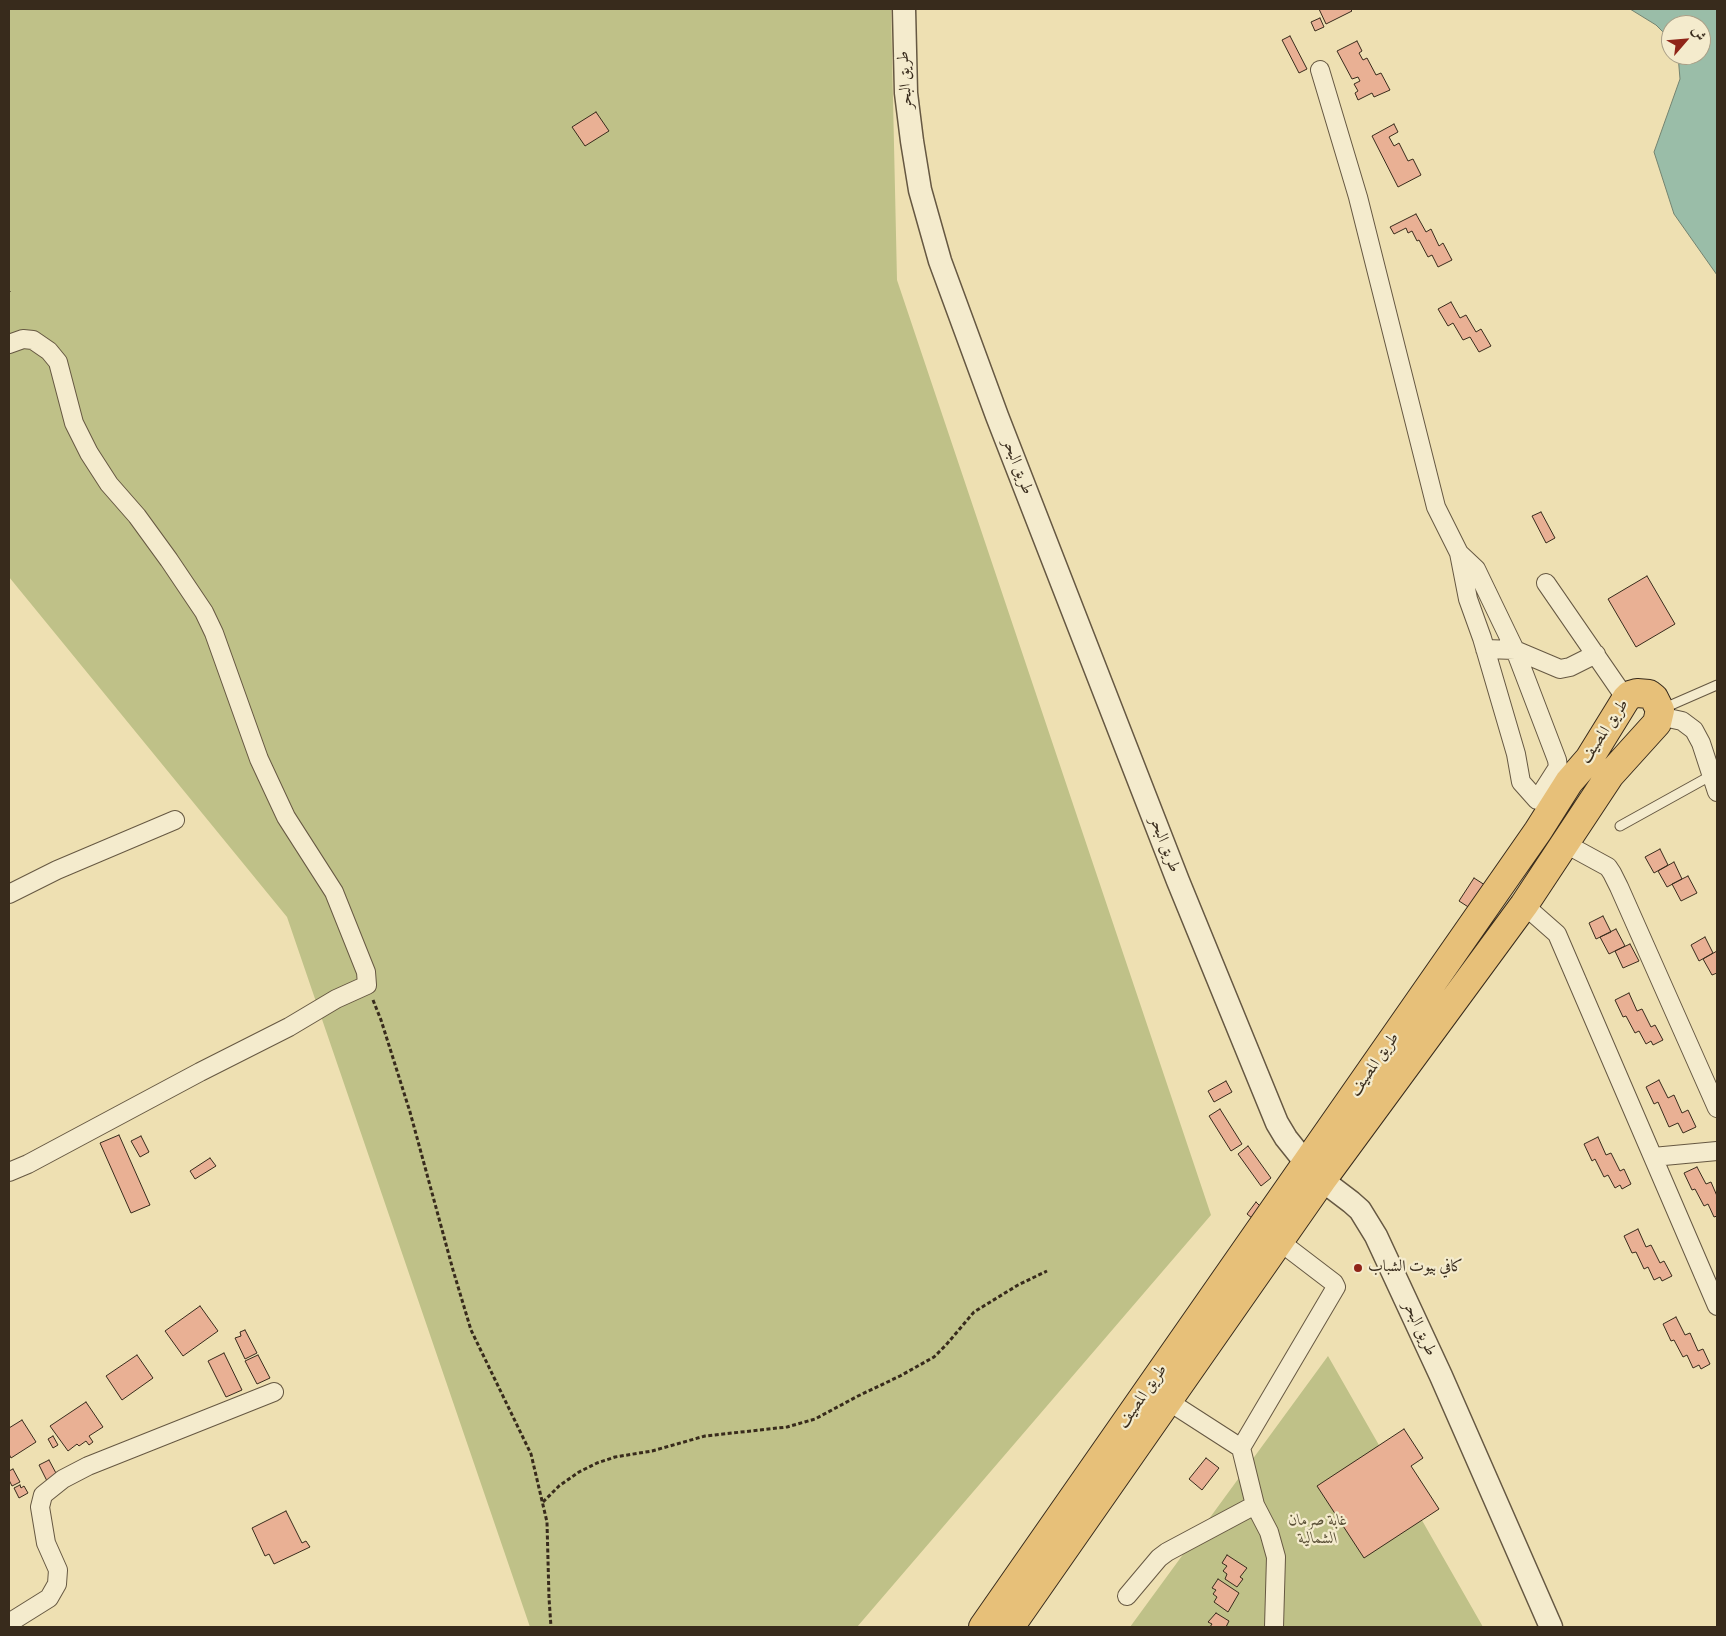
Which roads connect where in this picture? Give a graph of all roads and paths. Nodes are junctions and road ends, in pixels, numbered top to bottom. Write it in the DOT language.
graph roads {
  1 [pos="904,9"];
  2 [pos="1320,70"];
  3 [pos="9,344"];
  4 [pos="1458,554"];
  5 [pos="1546,583"];
  6 [pos="1485,649"];
  7 [pos="1515,650"];
  8 [pos="1596,654"];
  9 [pos="1717,685"];
  10 [pos="1626,699"];
  11 [pos="1660,713"];
  12 [pos="1589,759"];
  13 [pos="1610,776"];
  14 [pos="1569,782"];
  15 [pos="1715,783"];
  16 [pos="1592,800"];
  17 [pos="175,820"];
  18 [pos="1620,826"];
  19 [pos="1564,843"];
  20 [pos="9,894"];
  21 [pos="1524,905"];
  22 [pos="367,985"];
  23 [pos="1717,1108"];
  24 [pos="1717,1151"];
  25 [pos="1653,1157"];
  26 [pos="1314,1171"];
  27 [pos="9,1172"];
  28 [pos="1280,1241"];
  29 [pos="1047,1271"];
  30 [pos="1717,1306"];
  31 [pos="274,1392"];
  32 [pos="1168,1401"];
  33 [pos="1241,1448"];
  34 [pos="542,1502"];
  35 [pos="1255,1505"];
  36 [pos="1127,1596"];
  37 [pos="9,1623"];
  38 [pos="552,1627"];
  39 [pos="982,1627"];
  40 [pos="1010,1627"];
  41 [pos="1274,1627"];
  42 [pos="1551,1627"];
  1 -- 26 [label="street, طريق البحر"];
  2 -- 4 [label="street"];
  3 -- 22 [label="street"];
  4 -- 6 [label="street"];
  4 -- 7 [label="street"];
  5 -- 8 [label="street"];
  6 -- 7 [label="street"];
  6 -- 7 [label="street"];
  7 -- 8 [label="street"];
  8 -- 10 [label="street"];
  9 -- 11 [label="lane"];
  10 -- 11 [label="main road, طريق المصيف"];
  10 -- 12 [label="main road, طريق المصيف"];
  11 -- 13 [label="main road, طريق المصيف"];
  11 -- 15 [label="street"];
  12 -- 13 [label="main road"];
  12 -- 14 [label="main road, طريق المصيف"];
  13 -- 16 [label="main road, طريق المصيف"];
  14 -- 16 [label="main road"];
  14 -- 26 [label="main road, طريق المصيف"];
  15 -- 18 [label="lane"];
  16 -- 19 [label="main road, طريق المصيف"];
  17 -- 20 [label="street"];
  19 -- 21 [label="main road, طريق المصيف"];
  19 -- 23 [label="street"];
  21 -- 25 [label="street"];
  21 -- 26 [label="main road, طريق المصيف"];
  22 -- 27 [label="street"];
  22 -- 34 [label="path"];
  24 -- 25 [label="street"];
  25 -- 30 [label="street"];
  26 -- 28 [label="main road, طريق المصيف"];
  26 -- 39 [label="main road, طريق المصيف"];
  26 -- 42 [label="street, طريق البحر"];
  28 -- 32 [label="main road, طريق المصيف"];
  28 -- 33 [label="street"];
  29 -- 34 [label="path"];
  31 -- 37 [label="street"];
  32 -- 33 [label="street"];
  32 -- 40 [label="main road, طريق المصيف"];
  33 -- 35 [label="street"];
  34 -- 38 [label="path"];
  35 -- 36 [label="street"];
  35 -- 41 [label="street"];
}
